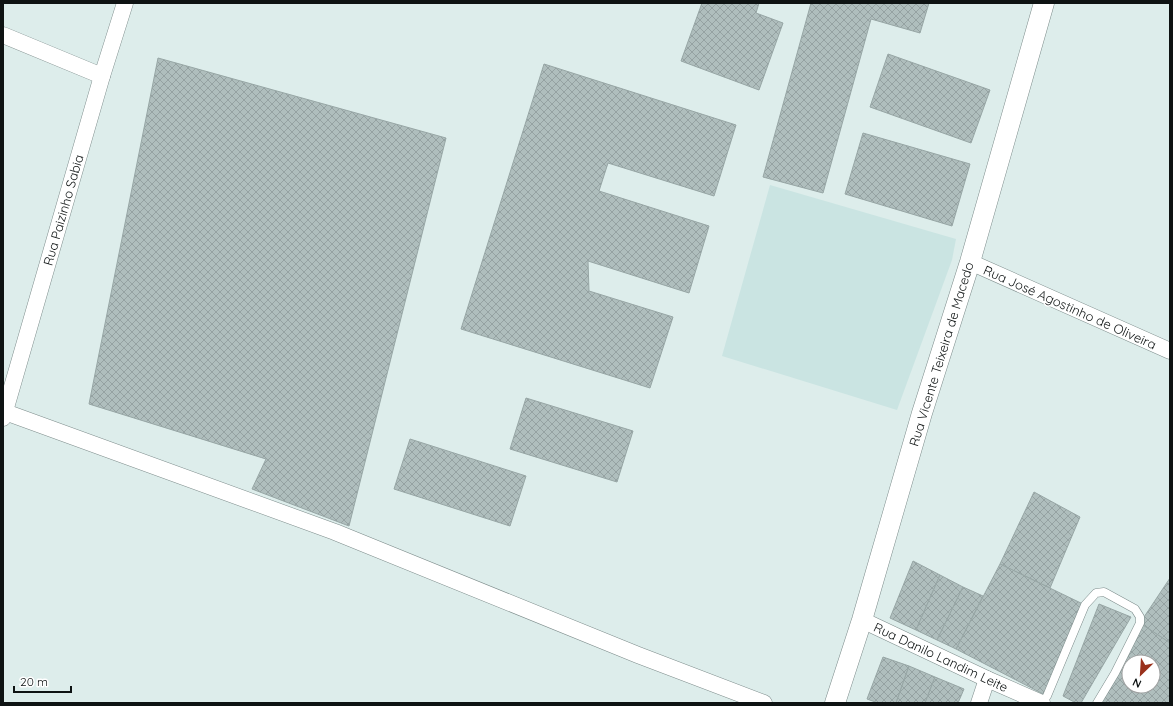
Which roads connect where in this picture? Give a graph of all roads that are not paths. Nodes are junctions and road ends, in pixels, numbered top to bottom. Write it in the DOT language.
graph roads {
  1 [pos="125,3"];
  2 [pos="1044,3"];
  3 [pos="3,36"];
  4 [pos="102,76"];
  5 [pos="970,262"];
  6 [pos="1170,351"];
  7 [pos="4,415"];
  8 [pos="862,620"];
  9 [pos="987,679"];
  10 [pos="764,703"];
  11 [pos="835,703"];
  12 [pos="979,703"];
  13 [pos="1042,703"];
  14 [pos="1097,703"];
  1 -- 4 [label="street, Rua Paizinho Sabia"];
  2 -- 5 [label="street, Rua Vicente Teixeira de Macedo"];
  3 -- 4 [label="street"];
  4 -- 7 [label="street, Rua Paizinho Sabia"];
  5 -- 6 [label="street, Rua José Agostinho de Oliveira"];
  5 -- 8 [label="street, Rua Vicente Teixeira de Macedo"];
  7 -- 10 [label="street"];
  8 -- 9 [label="street, Rua Danilo Landim Leite"];
  8 -- 11 [label="street, Rua Vicente Teixeira de Macedo"];
  9 -- 12 [label="street"];
  9 -- 13 [label="street, Rua Danilo Landim Leite"];
  13 -- 14 [label="lane"];
}
